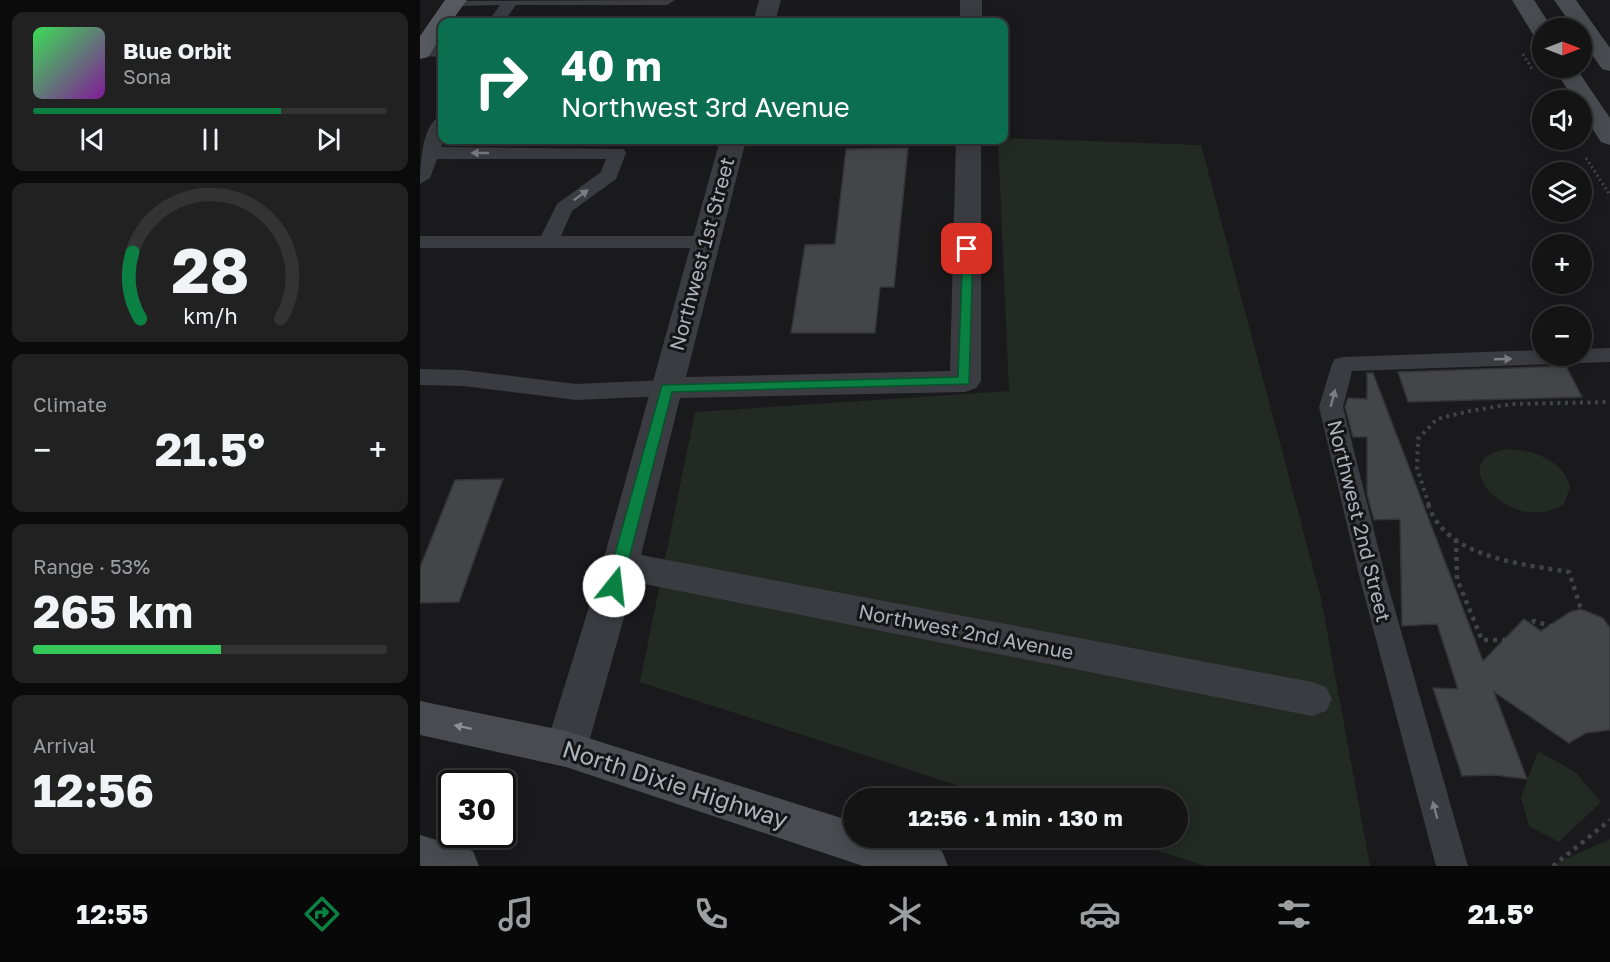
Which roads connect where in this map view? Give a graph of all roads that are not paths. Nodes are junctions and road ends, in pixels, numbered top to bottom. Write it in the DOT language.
graph roads {
  1 [pos="667,0"];
  2 [pos="770,0"];
  3 [pos="971,0"];
  4 [pos="1523,0"];
  5 [pos="1565,0"];
  6 [pos="455,1"];
  7 [pos="511,1"];
  8 [pos="443,18"];
  9 [pos="499,18"];
  10 [pos="765,18"];
  11 [pos="971,18"];
  12 [pos="1534,18"];
  13 [pos="438,25"];
  14 [pos="420,51"];
  15 [pos="438,52"];
  16 [pos="1610,64"];
  17 [pos="1572,78"];
  18 [pos="438,132"];
  19 [pos="1610,137"];
  20 [pos="732,144"];
  21 [pos="969,144"];
  22 [pos="430,153"];
  23 [pos="420,178"];
  24 [pos="420,242"];
  25 [pos="548,242"];
  26 [pos="705,242"];
  27 [pos="1610,355"];
  28 [pos="420,377"];
  29 [pos="666,388"];
  30 [pos="620,565"];
  31 [pos="1312,699"];
  32 [pos="420,718"];
  33 [pos="566,749"];
  34 [pos="420,856"];
  35 [pos="457,866"];
  36 [pos="926,866"];
  37 [pos="1452,866"];
  1 -- 7 [label="lane"];
  2 -- 10 [label="street"];
  3 -- 11 [label="street"];
  4 -- 12 [label="main road"];
  5 -- 16 [label="main road"];
  6 -- 7 [label="lane"];
  6 -- 8 [label="main road"];
  7 -- 9 [label="lane"];
  13 -- 14 [label="main road"];
  14 -- 15 [label="lane"];
  17 -- 19 [label="main road"];
  18 -- 22 [label="lane"];
  20 -- 26 [label="street, Northwest 1st Street"];
  21 -- 29 [label="street"];
  22 -- 23 [label="lane"];
  25 -- 22 [label="lane, one-way"];
  24 -- 25 [label="lane"];
  25 -- 26 [label="lane"];
  26 -- 29 [label="street, Northwest 1st Street"];
  37 -- 27 [label="lane, Northwest 2nd Street, one-way"];
  28 -- 29 [label="lane"];
  29 -- 30 [label="street, Northwest 1st Street"];
  30 -- 31 [label="street, Northwest 2nd Avenue"];
  30 -- 33 [label="street, Northwest 1st Street"];
  33 -- 32 [label="main road, North Dixie Highway, one-way"];
  33 -- 36 [label="main road, North Dixie Highway"];
  34 -- 35 [label="main road"];
}
